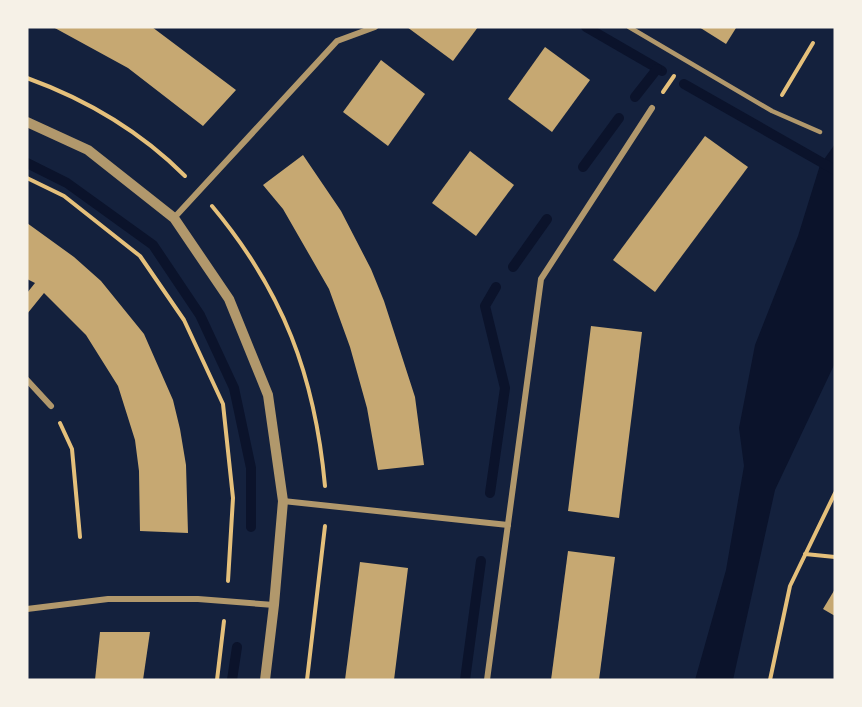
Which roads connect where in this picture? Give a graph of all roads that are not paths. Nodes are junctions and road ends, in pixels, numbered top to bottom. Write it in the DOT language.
graph roads {
  1 [pos="375,27"];
  2 [pos="629,27"];
  3 [pos="652,108"];
  4 [pos="27,122"];
  5 [pos="820,132"];
  6 [pos="174,218"];
  7 [pos="27,380"];
  8 [pos="51,406"];
  9 [pos="283,501"];
  10 [pos="508,525"];
  11 [pos="274,605"];
  12 [pos="27,609"];
  13 [pos="265,680"];
  14 [pos="487,680"];
  1 -- 6 [label="street"];
  2 -- 5 [label="lane"];
  3 -- 10 [label="street"];
  4 -- 6 [label="street"];
  6 -- 9 [label="street"];
  7 -- 8 [label="street"];
  9 -- 10 [label="street"];
  9 -- 11 [label="street"];
  10 -- 14 [label="street"];
  11 -- 12 [label="street"];
  11 -- 13 [label="street"];
}
